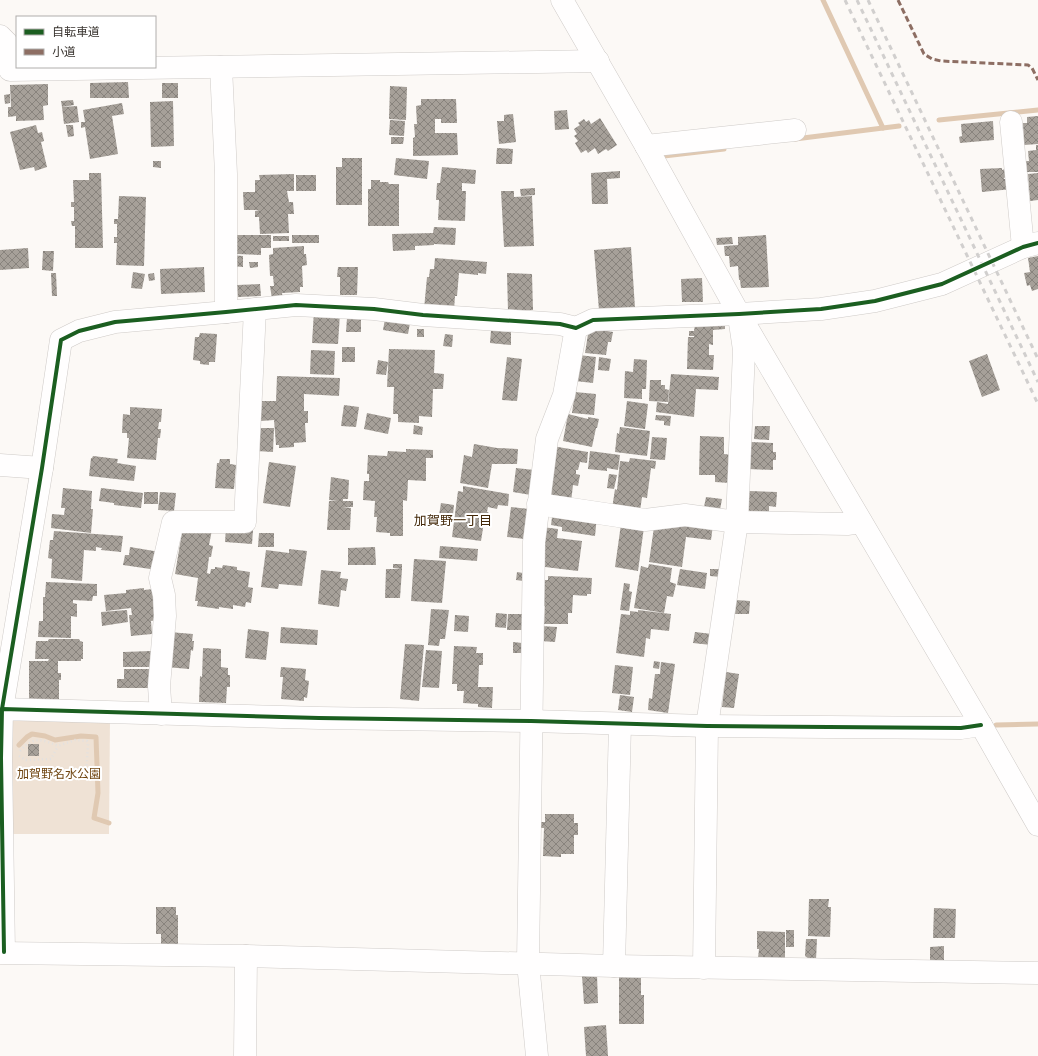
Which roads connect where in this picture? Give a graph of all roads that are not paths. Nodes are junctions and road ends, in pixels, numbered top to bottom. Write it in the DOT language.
graph roads {
  1 [pos="562,0"];
  2 [pos="0,36"];
  3 [pos="598,61"];
  4 [pos="221,67"];
  5 [pos="151,68"];
  6 [pos="156,68"];
  7 [pos="1011,122"];
  8 [pos="795,130"];
  9 [pos="646,146"];
  10 [pos="1031,245"];
  11 [pos="255,309"];
  12 [pos="226,312"];
  13 [pos="739,314"];
  14 [pos="576,328"];
  15 [pos="0,465"];
  16 [pos="42,468"];
  17 [pos="538,504"];
  18 [pos="737,522"];
  19 [pos="861,522"];
  20 [pos="4,674"];
  21 [pos="2,709"];
  22 [pos="161,714"];
  23 [pos="531,721"];
  24 [pos="620,724"];
  25 [pos="981,725"];
  26 [pos="707,726"];
  27 [pos="0,751"];
  28 [pos="1038,825"];
  29 [pos="2,952"];
  30 [pos="246,956"];
  31 [pos="528,963"];
  32 [pos="614,966"];
  33 [pos="704,968"];
  34 [pos="1038,973"];
  35 [pos="245,1056"];
  36 [pos="536,1056"];
  1 -- 3 [label="street"];
  2 -- 5 [label="street"];
  3 -- 4 [label="street"];
  3 -- 9 [label="street"];
  4 -- 6 [label="street"];
  4 -- 12 [label="street"];
  7 -- 10 [label="street"];
  8 -- 9 [label="street"];
  9 -- 13 [label="street"];
  10 -- 13 [label="street"];
  11 -- 12 [label="street"];
  11 -- 14 [label="street"];
  11 -- 22 [label="street"];
  12 -- 16 [label="street"];
  13 -- 14 [label="street"];
  13 -- 18 [label="street"];
  13 -- 19 [label="street"];
  14 -- 17 [label="street"];
  15 -- 16 [label="street"];
  16 -- 20 [label="street"];
  17 -- 18 [label="street"];
  17 -- 23 [label="street"];
  18 -- 19 [label="street"];
  18 -- 26 [label="street"];
  19 -- 25 [label="street"];
  20 -- 21 [label="street"];
  21 -- 22 [label="street"];
  21 -- 27 [label="street"];
  22 -- 23 [label="street"];
  23 -- 24 [label="street"];
  23 -- 31 [label="street"];
  24 -- 26 [label="street"];
  24 -- 32 [label="street"];
  25 -- 26 [label="street"];
  25 -- 28 [label="street"];
  26 -- 33 [label="street"];
  27 -- 29 [label="street"];
  29 -- 30 [label="street"];
  30 -- 31 [label="street"];
  30 -- 35 [label="street"];
  31 -- 32 [label="street"];
  31 -- 36 [label="street"];
  32 -- 33 [label="street"];
  33 -- 34 [label="street"];
}
